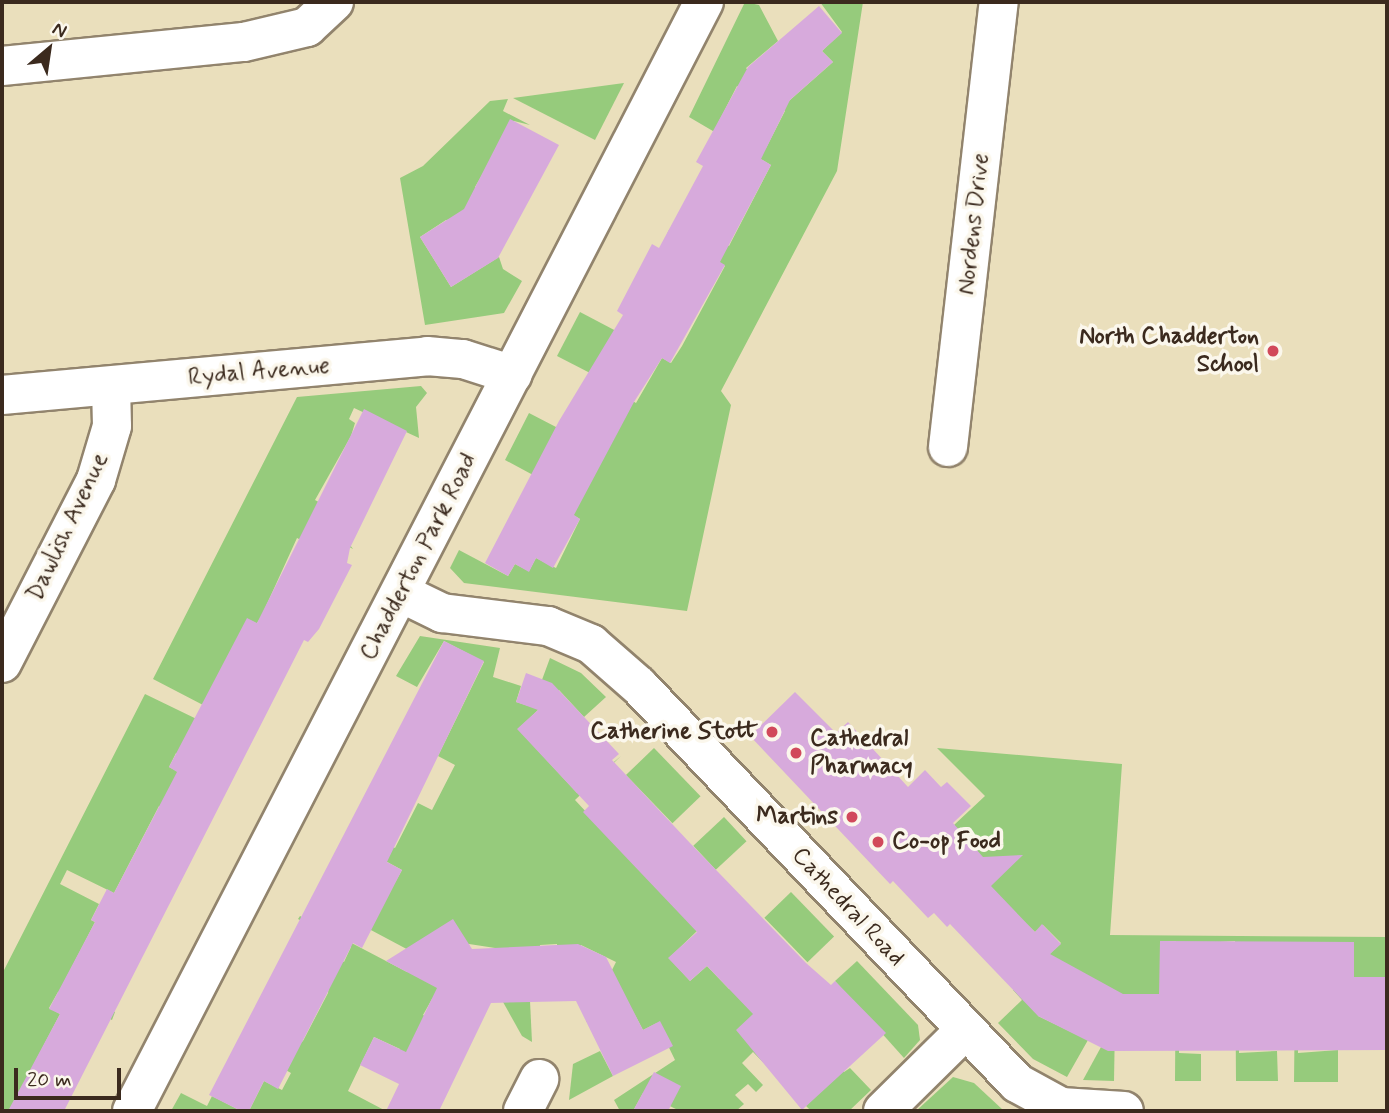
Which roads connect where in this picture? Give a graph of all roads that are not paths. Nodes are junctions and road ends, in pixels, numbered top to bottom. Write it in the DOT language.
graph roads {
  1 [pos="334,2"];
  2 [pos="704,2"];
  3 [pos="999,2"];
  4 [pos="2,66"];
  5 [pos="513,375"];
  6 [pos="111,386"];
  7 [pos="2,395"];
  8 [pos="948,447"];
  9 [pos="401,593"];
  10 [pos="2,663"];
  11 [pos="965,1030"];
  12 [pos="132,1111"];
  13 [pos="883,1111"];
  14 [pos="1124,1111"];
  1 -- 4 [label="street"];
  2 -- 5 [label="street, Chadderton Park Road"];
  3 -- 8 [label="street, Nordens Drive"];
  5 -- 6 [label="street, Rydal Avenue"];
  5 -- 9 [label="street, Chadderton Park Road"];
  6 -- 7 [label="street, Rydal Avenue"];
  6 -- 10 [label="street, Dawlish Avenue"];
  9 -- 11 [label="street, Cathedral Road"];
  9 -- 12 [label="street, Chadderton Park Road"];
  11 -- 13 [label="street"];
  11 -- 14 [label="street, Cathedral Road"];
}
